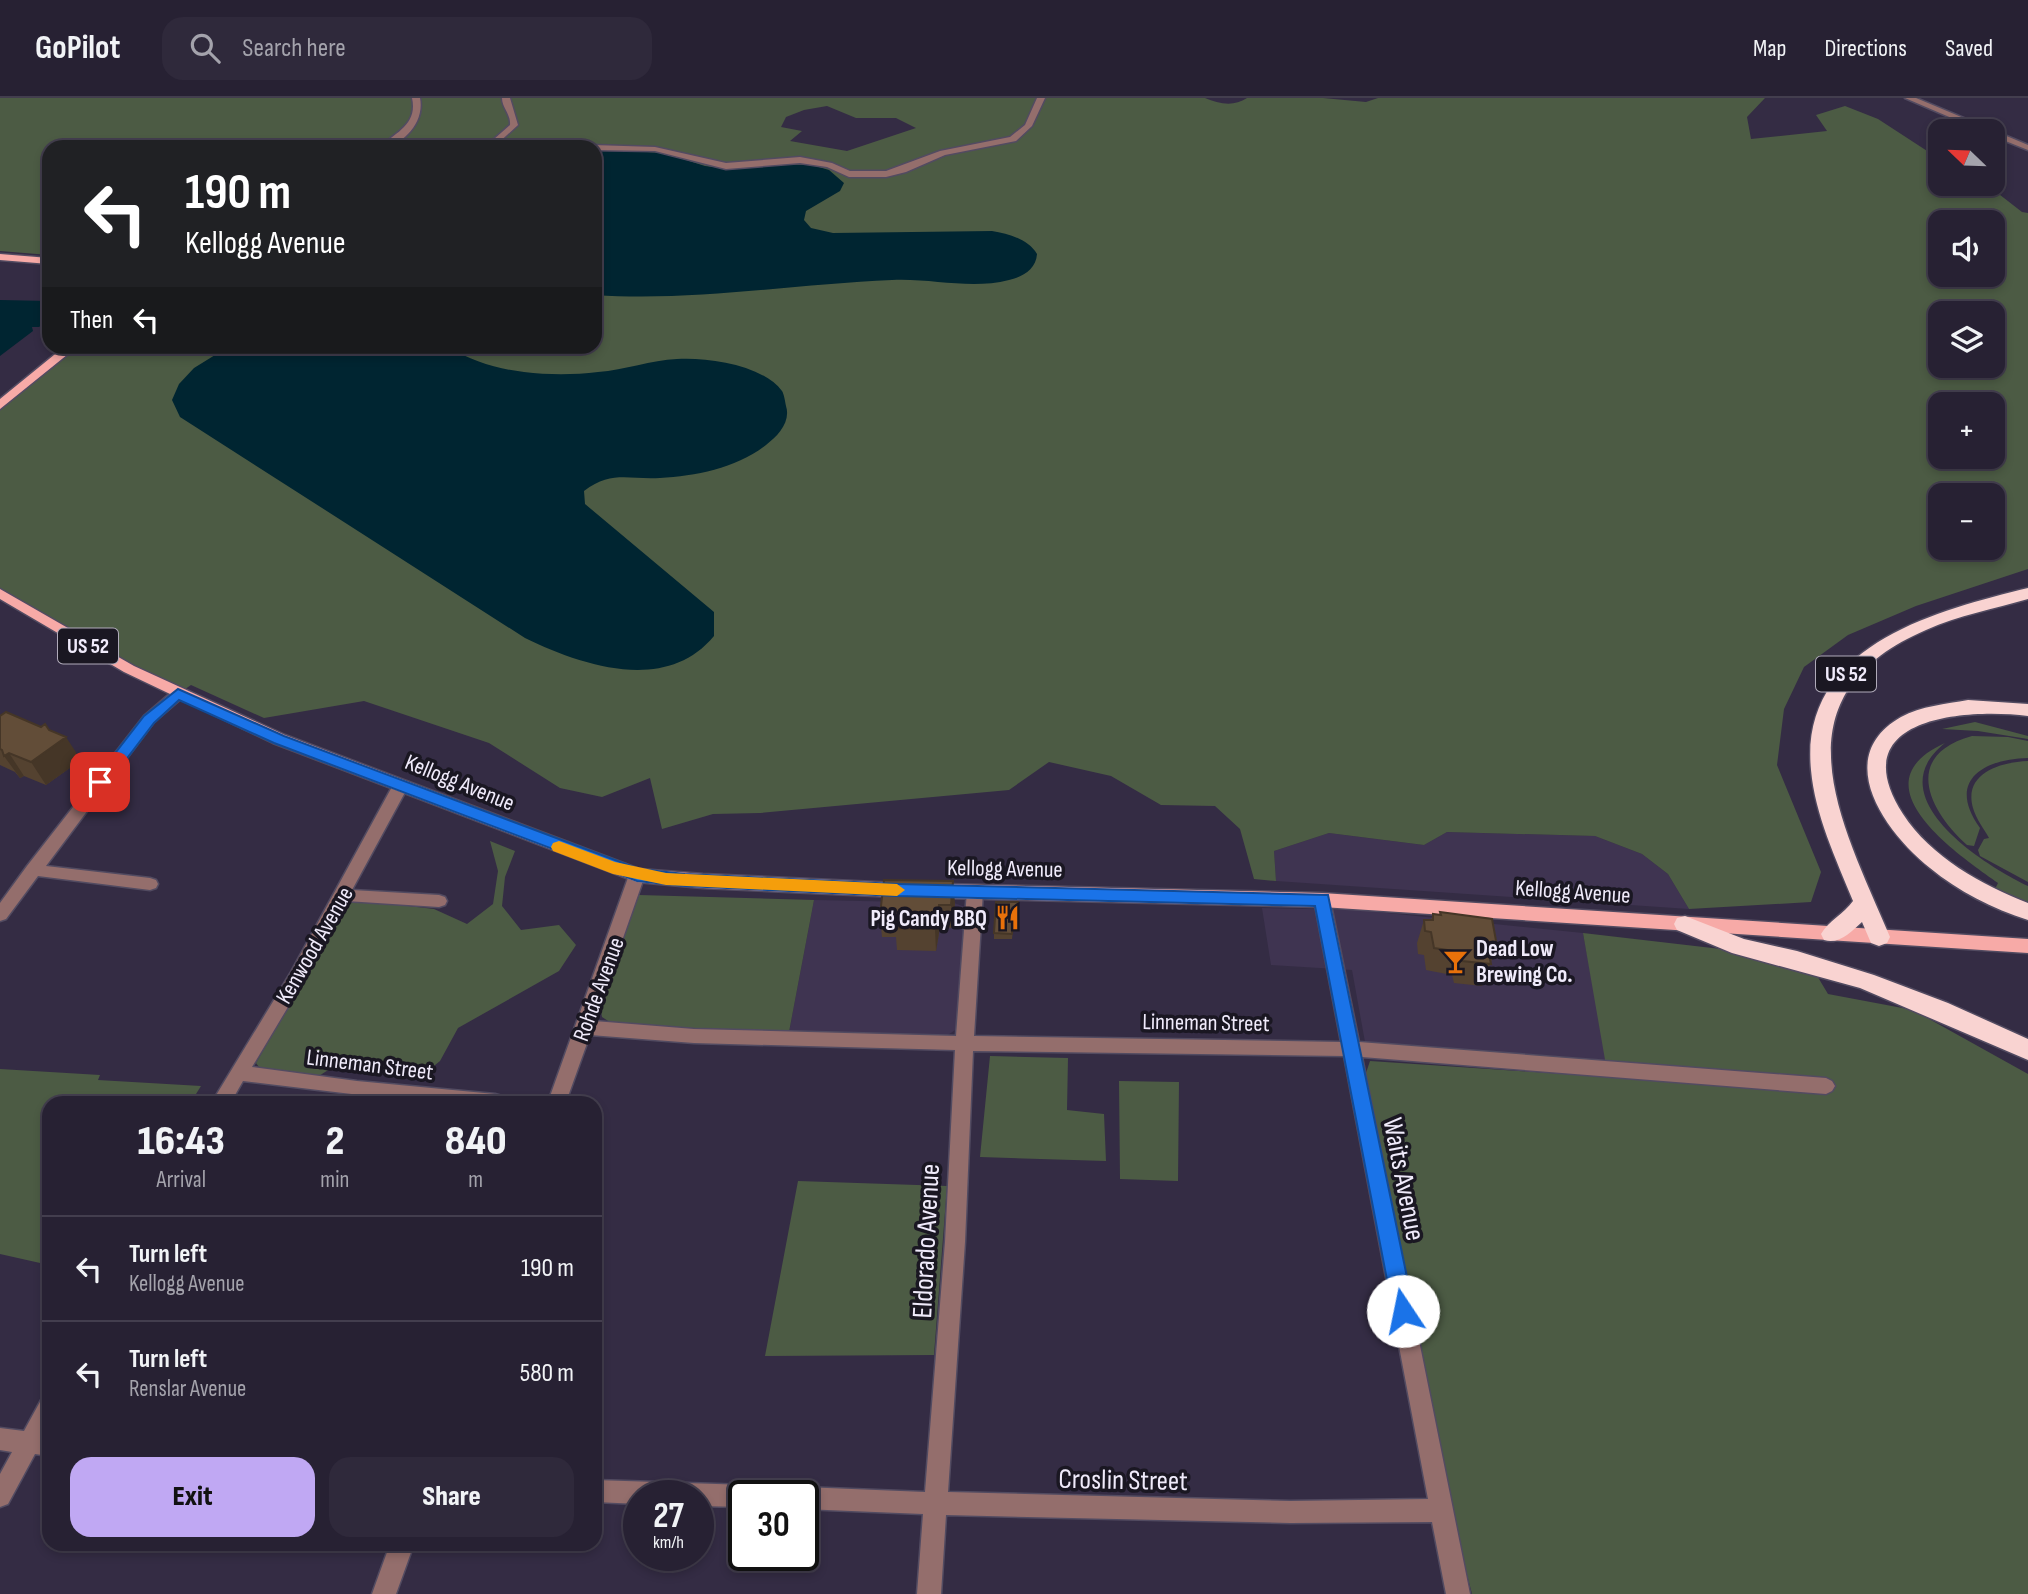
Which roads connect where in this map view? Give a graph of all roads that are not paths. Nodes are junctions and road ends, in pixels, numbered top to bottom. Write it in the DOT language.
graph roads {
  1 [pos="416,98"];
  2 [pos="506,98"];
  3 [pos="1041,98"];
  4 [pos="1909,98"];
  5 [pos="1959,119"];
  6 [pos="2006,139"];
  7 [pos="393,140"];
  8 [pos="498,140"];
  9 [pos="602,147"];
  10 [pos="2028,148"];
  11 [pos="0,257"];
  12 [pos="42,260"];
  13 [pos="63,354"];
  14 [pos="0,405"];
  15 [pos="0,593"];
  16 [pos="2028,593"];
  17 [pos="178,694"];
  18 [pos="2028,710"];
  19 [pos="401,785"];
  20 [pos="33,870"];
  21 [pos="637,875"];
  22 [pos="150,884"];
  23 [pos="975,891"];
  24 [pos="343,895"];
  25 [pos="1322,900"];
  26 [pos="439,901"];
  27 [pos="1865,901"];
  28 [pos="2028,912"];
  29 [pos="0,915"];
  30 [pos="1685,924"];
  31 [pos="1832,933"];
  32 [pos="1879,937"];
  33 [pos="2028,946"];
  34 [pos="584,1027"];
  35 [pos="965,1041"];
  36 [pos="1350,1049"];
  37 [pos="2028,1050"];
  38 [pos="239,1073"];
  39 [pos="1826,1086"];
  40 [pos="225,1096"];
  41 [pos="431,1096"];
  42 [pos="559,1096"];
  43 [pos="0,1439"];
  44 [pos="40,1444"];
  45 [pos="602,1491"];
  46 [pos="728,1495"];
  47 [pos="0,1496"];
  48 [pos="819,1498"];
  49 [pos="935,1502"];
  50 [pos="1441,1510"];
  51 [pos="399,1551"];
  52 [pos="384,1594"];
  53 [pos="929,1594"];
  54 [pos="1458,1594"];
  1 -- 7 [label="street"];
  2 -- 8 [label="street"];
  3 -- 9 [label="street"];
  4 -- 5 [label="street"];
  6 -- 10 [label="street"];
  11 -- 12 [label="main road"];
  13 -- 14 [label="main road"];
  15 -- 17 [label="main road, Kellogg Avenue / US 52"];
  16 -- 27 [label="highway, US 52"];
  17 -- 19 [label="main road, Kellogg Avenue / US 52"];
  17 -- 20 [label="street"];
  18 -- 28 [label="highway"];
  19 -- 21 [label="main road, Kellogg Avenue / US 52"];
  19 -- 24 [label="street, Kenwood Avenue"];
  20 -- 22 [label="street"];
  20 -- 29 [label="street"];
  21 -- 23 [label="main road, Kellogg Avenue / US 52"];
  21 -- 34 [label="street, Rohde Avenue"];
  23 -- 25 [label="main road, Kellogg Avenue / US 52"];
  23 -- 35 [label="street, Eldorado Avenue"];
  24 -- 26 [label="street"];
  24 -- 38 [label="street, Kenwood Avenue"];
  25 -- 30 [label="main road, Kellogg Avenue / US 52"];
  25 -- 36 [label="street, Waits Avenue"];
  27 -- 31 [label="highway"];
  27 -- 32 [label="highway, US 52"];
  30 -- 31 [label="main road, Kellogg Avenue / US 52"];
  30 -- 37 [label="highway"];
  31 -- 32 [label="main road, Kellogg Avenue / US 52"];
  32 -- 33 [label="main road, Kellogg Avenue / US 52"];
  34 -- 35 [label="street, Linneman Street"];
  34 -- 42 [label="street, Rohde Avenue"];
  35 -- 36 [label="street, Linneman Street"];
  35 -- 49 [label="street, Eldorado Avenue"];
  36 -- 39 [label="street, Linneman Street"];
  36 -- 50 [label="street, Waits Avenue"];
  38 -- 40 [label="street, Kenwood Avenue"];
  38 -- 41 [label="street, Linneman Street"];
  43 -- 44 [label="street"];
  44 -- 47 [label="street"];
  45 -- 46 [label="street"];
  48 -- 49 [label="street, Croslin Street"];
  49 -- 50 [label="street, Croslin Street"];
  49 -- 53 [label="street, Eldorado Avenue"];
  50 -- 54 [label="street, Waits Avenue"];
  51 -- 52 [label="street"];
}
